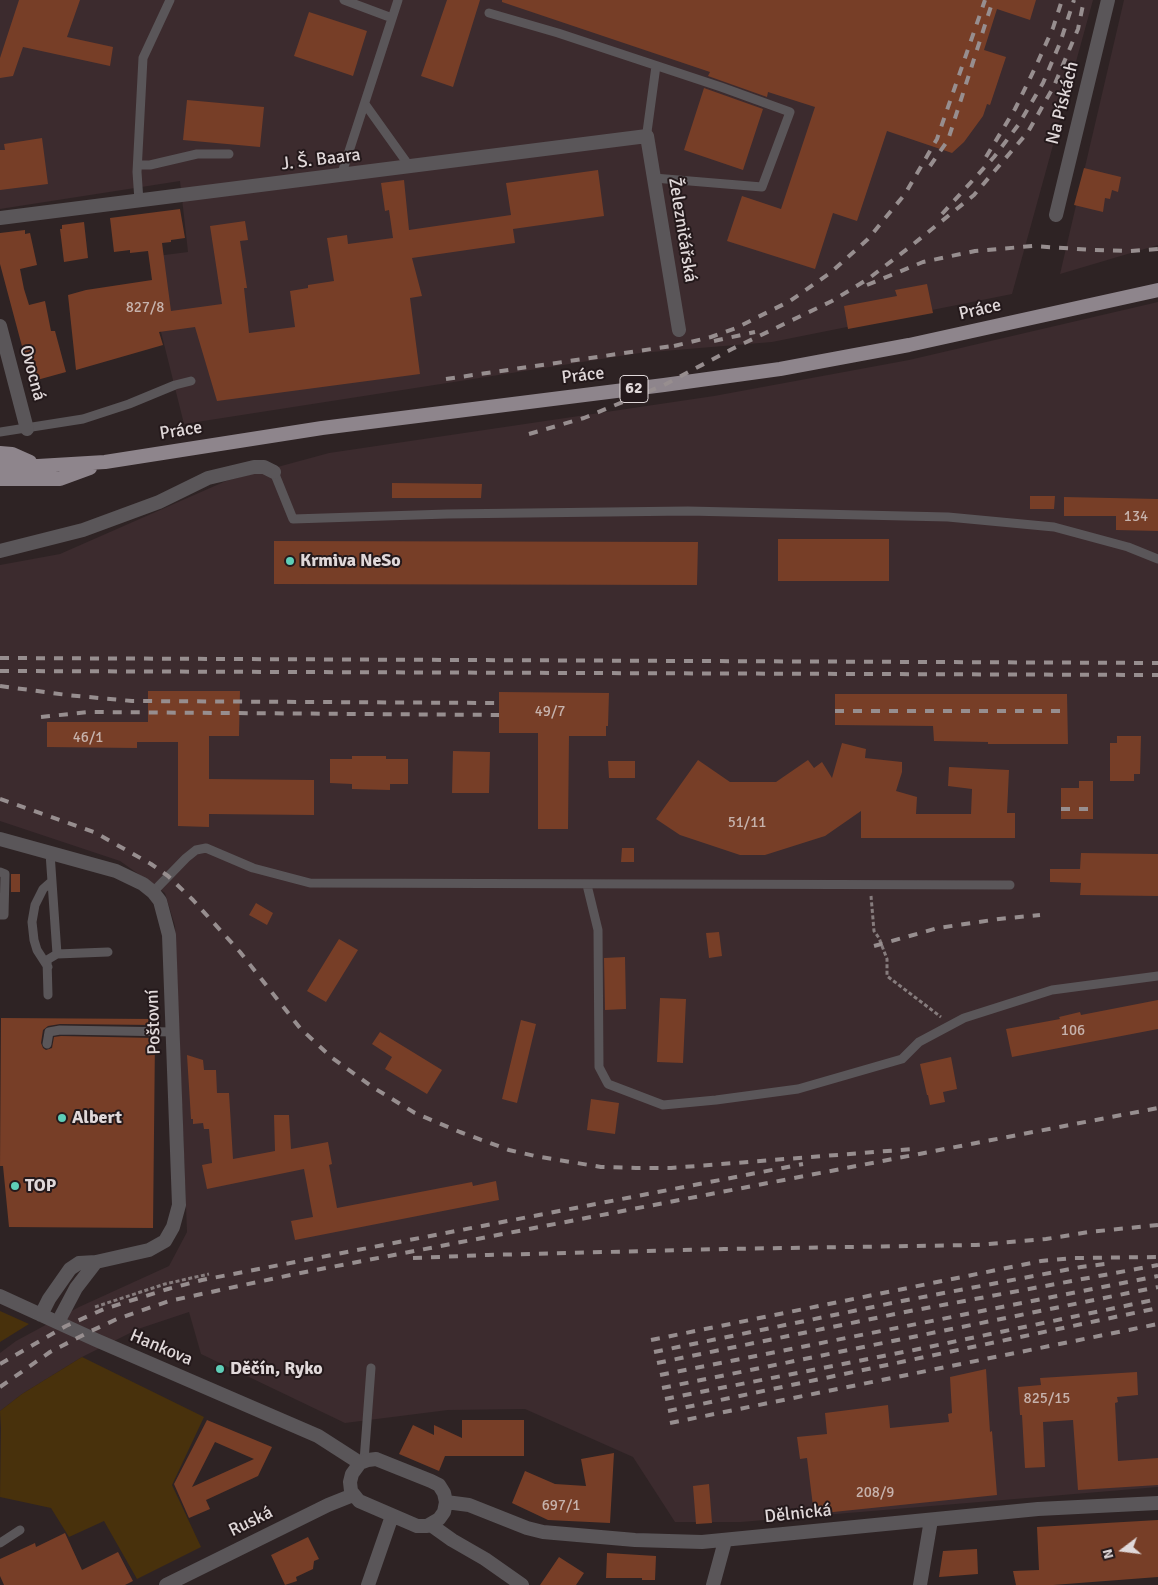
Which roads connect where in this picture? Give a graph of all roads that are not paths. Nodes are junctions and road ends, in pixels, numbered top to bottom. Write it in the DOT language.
graph roads {
  1 [pos="170,0"];
  2 [pos="344,0"];
  3 [pos="398,0"];
  4 [pos="1108,0"];
  5 [pos="489,13"];
  6 [pos="392,18"];
  7 [pos="656,66"];
  8 [pos="364,104"];
  9 [pos="647,134"];
  10 [pos="229,154"];
  11 [pos="138,165"];
  12 [pos="410,167"];
  13 [pos="341,176"];
  14 [pos="654,178"];
  15 [pos="139,201"];
  16 [pos="1056,215"];
  17 [pos="0,218"];
  18 [pos="1158,290"];
  19 [pos="0,326"];
  20 [pos="679,330"];
  21 [pos="191,381"];
  22 [pos="27,429"];
  23 [pos="0,432"];
  24 [pos="0,453"];
  25 [pos="105,462"];
  26 [pos="0,465"];
  27 [pos="38,466"];
  28 [pos="274,472"];
  29 [pos="0,478"];
  30 [pos="0,551"];
  31 [pos="1158,559"];
  32 [pos="0,839"];
  33 [pos="50,853"];
  34 [pos="0,872"];
  35 [pos="52,882"];
  36 [pos="587,884"];
  37 [pos="1010,885"];
  38 [pos="154,892"];
  39 [pos="0,915"];
  40 [pos="108,952"];
  41 [pos="57,954"];
  42 [pos="48,967"];
  43 [pos="1158,976"];
  44 [pos="48,995"];
  45 [pos="173,1032"];
  46 [pos="47,1044"];
  47 [pos="96,1262"];
  48 [pos="0,1296"];
  49 [pos="41,1315"];
  50 [pos="58,1322"];
  51 [pos="371,1368"];
  52 [pos="362,1462"];
  53 [pos="353,1495"];
  54 [pos="446,1502"];
  55 [pos="1158,1503"];
  56 [pos="392,1516"];
  57 [pos="931,1520"];
  58 [pos="431,1525"];
  59 [pos="20,1530"];
  60 [pos="726,1540"];
  61 [pos="0,1544"];
  62 [pos="166,1585"];
  63 [pos="368,1585"];
  64 [pos="522,1585"];
  65 [pos="713,1585"];
  66 [pos="920,1585"];
  1 -- 11 [label="lane"];
  2 -- 6 [label="lane"];
  3 -- 6 [label="lane"];
  4 -- 16 [label="street, Na Pískách"];
  5 -- 7 [label="lane"];
  6 -- 8 [label="lane"];
  7 -- 9 [label="lane"];
  7 -- 14 [label="lane"];
  8 -- 12 [label="lane"];
  8 -- 13 [label="lane"];
  9 -- 12 [label="street, J. Š. Baara"];
  9 -- 14 [label="street, Železničářská"];
  10 -- 11 [label="lane"];
  11 -- 15 [label="lane"];
  12 -- 13 [label="street, J. Š. Baara"];
  13 -- 15 [label="street, J. Š. Baara"];
  14 -- 20 [label="street, Železničářská"];
  15 -- 17 [label="street, J. Š. Baara"];
  18 -- 25 [label="main road, Práce / 62"];
  19 -- 22 [label="street, Ovocná"];
  21 -- 22 [label="lane"];
  22 -- 23 [label="lane"];
  24 -- 27 [label="main road"];
  25 -- 27 [label="main road, Práce / 62"];
  25 -- 29 [label="main road"];
  26 -- 27 [label="main road, 62"];
  28 -- 30 [label="street"];
  28 -- 31 [label="lane"];
  32 -- 33 [label="street"];
  33 -- 35 [label="lane"];
  33 -- 38 [label="street"];
  34 -- 39 [label="lane"];
  35 -- 41 [label="lane"];
  35 -- 42 [label="lane"];
  36 -- 37 [label="lane"];
  36 -- 38 [label="lane"];
  36 -- 43 [label="lane"];
  38 -- 45 [label="street, Poštovní"];
  40 -- 41 [label="lane"];
  41 -- 42 [label="lane"];
  42 -- 44 [label="lane"];
  45 -- 46 [label="lane"];
  45 -- 47 [label="street, Poštovní"];
  47 -- 49 [label="street, Poštovní"];
  47 -- 50 [label="street"];
  48 -- 49 [label="street, Hankova"];
  49 -- 50 [label="street, Hankova"];
  50 -- 52 [label="street, Hankova"];
  51 -- 52 [label="lane"];
  52 -- 53 [label="street"];
  52 -- 54 [label="street"];
  53 -- 56 [label="street"];
  53 -- 62 [label="street, Ruská"];
  54 -- 58 [label="street"];
  54 -- 60 [label="street, Dělnická"];
  55 -- 57 [label="street, Dělnická"];
  56 -- 58 [label="street"];
  56 -- 63 [label="street"];
  57 -- 60 [label="street, Dělnická"];
  57 -- 66 [label="street"];
  58 -- 64 [label="street"];
  59 -- 61 [label="lane"];
  60 -- 65 [label="street"];
}
